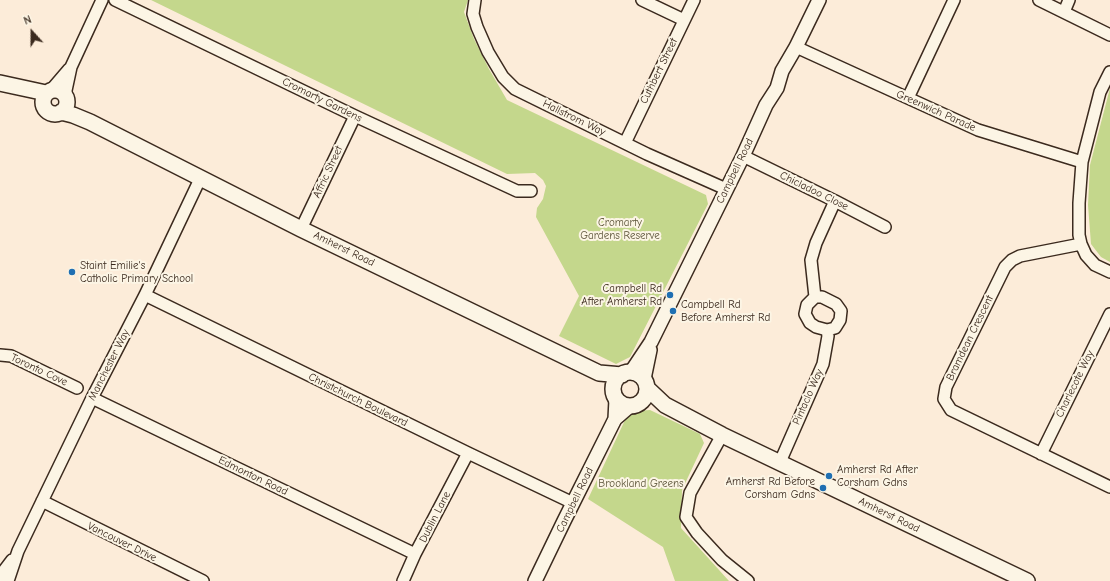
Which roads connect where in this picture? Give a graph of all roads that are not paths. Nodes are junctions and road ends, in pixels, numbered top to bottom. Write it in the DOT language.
graph roads {
  1 [pos="102,0"];
  2 [pos="115,0"];
  3 [pos="475,0"];
  4 [pos="642,0"];
  5 [pos="694,0"];
  6 [pos="819,0"];
  7 [pos="954,0"];
  8 [pos="1039,0"];
  9 [pos="1069,0"];
  10 [pos="1064,12"];
  11 [pos="684,20"];
  12 [pos="1110,35"];
  13 [pos="796,47"];
  14 [pos="1110,72"];
  15 [pos="3,83"];
  16 [pos="908,98"];
  17 [pos="55,99"];
  18 [pos="355,116"];
  19 [pos="625,142"];
  20 [pos="743,156"];
  21 [pos="1082,162"];
  22 [pos="200,179"];
  23 [pos="726,189"];
  24 [pos="531,191"];
  25 [pos="835,201"];
  26 [pos="885,227"];
  27 [pos="301,229"];
  28 [pos="1081,244"];
  29 [pos="1110,272"];
  30 [pos="145,295"];
  31 [pos="815,297"];
  32 [pos="1110,314"];
  33 [pos="827,330"];
  34 [pos="0,355"];
  35 [pos="599,373"];
  36 [pos="636,387"];
  37 [pos="77,388"];
  38 [pos="615,396"];
  39 [pos="92,398"];
  40 [pos="615,419"];
  41 [pos="722,434"];
  42 [pos="468,453"];
  43 [pos="1041,454"];
  44 [pos="780,462"];
  45 [pos="1110,487"];
  46 [pos="42,501"];
  47 [pos="573,503"];
  48 [pos="18,552"];
  49 [pos="415,554"];
  50 [pos="0,576"];
  51 [pos="1004,576"];
  52 [pos="8,581"];
  53 [pos="203,581"];
  54 [pos="403,581"];
  55 [pos="535,581"];
  56 [pos="748,581"];
  57 [pos="1027,581"];
  1 -- 17 [label="street"];
  2 -- 18 [label="street, Cromarty Gardens"];
  3 -- 19 [label="street, Hallstrom Way"];
  4 -- 11 [label="street"];
  5 -- 11 [label="street, Cuthbert Street"];
  6 -- 13 [label="street, Campbell Road"];
  7 -- 16 [label="street"];
  8 -- 10 [label="street"];
  9 -- 10 [label="street"];
  10 -- 12 [label="street"];
  11 -- 19 [label="street, Cuthbert Street"];
  13 -- 16 [label="street, Greenwich Parade"];
  13 -- 20 [label="street, Campbell Road"];
  14 -- 21 [label="street"];
  15 -- 17 [label="main road, Amherst Road"];
  16 -- 21 [label="street, Greenwich Parade"];
  17 -- 22 [label="main road, Amherst Road"];
  18 -- 24 [label="street, Cromarty Gardens"];
  18 -- 27 [label="street, Affric Street"];
  19 -- 23 [label="street, Hallstrom Way"];
  20 -- 23 [label="street, Campbell Road"];
  20 -- 25 [label="street, Chicladoo Close"];
  21 -- 28 [label="street"];
  22 -- 27 [label="main road, Amherst Road"];
  22 -- 30 [label="street, Manchester Way"];
  23 -- 36 [label="street, Campbell Road"];
  25 -- 26 [label="street, Chicladoo Close"];
  25 -- 31 [label="street"];
  27 -- 35 [label="main road, Amherst Road"];
  28 -- 29 [label="street"];
  28 -- 43 [label="street, Bramdean Crescent"];
  30 -- 39 [label="street, Manchester Way"];
  30 -- 42 [label="street, Christchurch Boulevard"];
  31 -- 33 [label="street"];
  31 -- 33 [label="street"];
  32 -- 43 [label="street, Charlecote Way"];
  33 -- 44 [label="street, Pintaclo Way"];
  34 -- 37 [label="street, Toronto Cove"];
  35 -- 36 [label="main road, Amherst Road"];
  35 -- 38 [label="main road, Amherst Road"];
  36 -- 38 [label="main road, Amherst Road"];
  36 -- 38 [label="main road"];
  36 -- 40 [label="street, Campbell Road"];
  36 -- 41 [label="main road, Amherst Road"];
  38 -- 40 [label="street, Campbell Road"];
  39 -- 46 [label="street, Manchester Way"];
  39 -- 49 [label="street, Edmonton Road"];
  40 -- 47 [label="street, Campbell Road"];
  41 -- 44 [label="main road, Amherst Road"];
  41 -- 56 [label="street"];
  42 -- 47 [label="street, Christchurch Boulevard"];
  42 -- 49 [label="street, Dublin Lane"];
  43 -- 45 [label="street, Bramdean Crescent"];
  44 -- 51 [label="main road, Amherst Road"];
  46 -- 48 [label="street, Manchester Way"];
  46 -- 53 [label="street, Vancouver Drive"];
  47 -- 55 [label="street, Campbell Road"];
  48 -- 50 [label="street, Manchester Way"];
  48 -- 52 [label="street, Manchester Way"];
  49 -- 54 [label="street, Dublin Lane"];
  51 -- 57 [label="main road, Amherst Road"];
}
